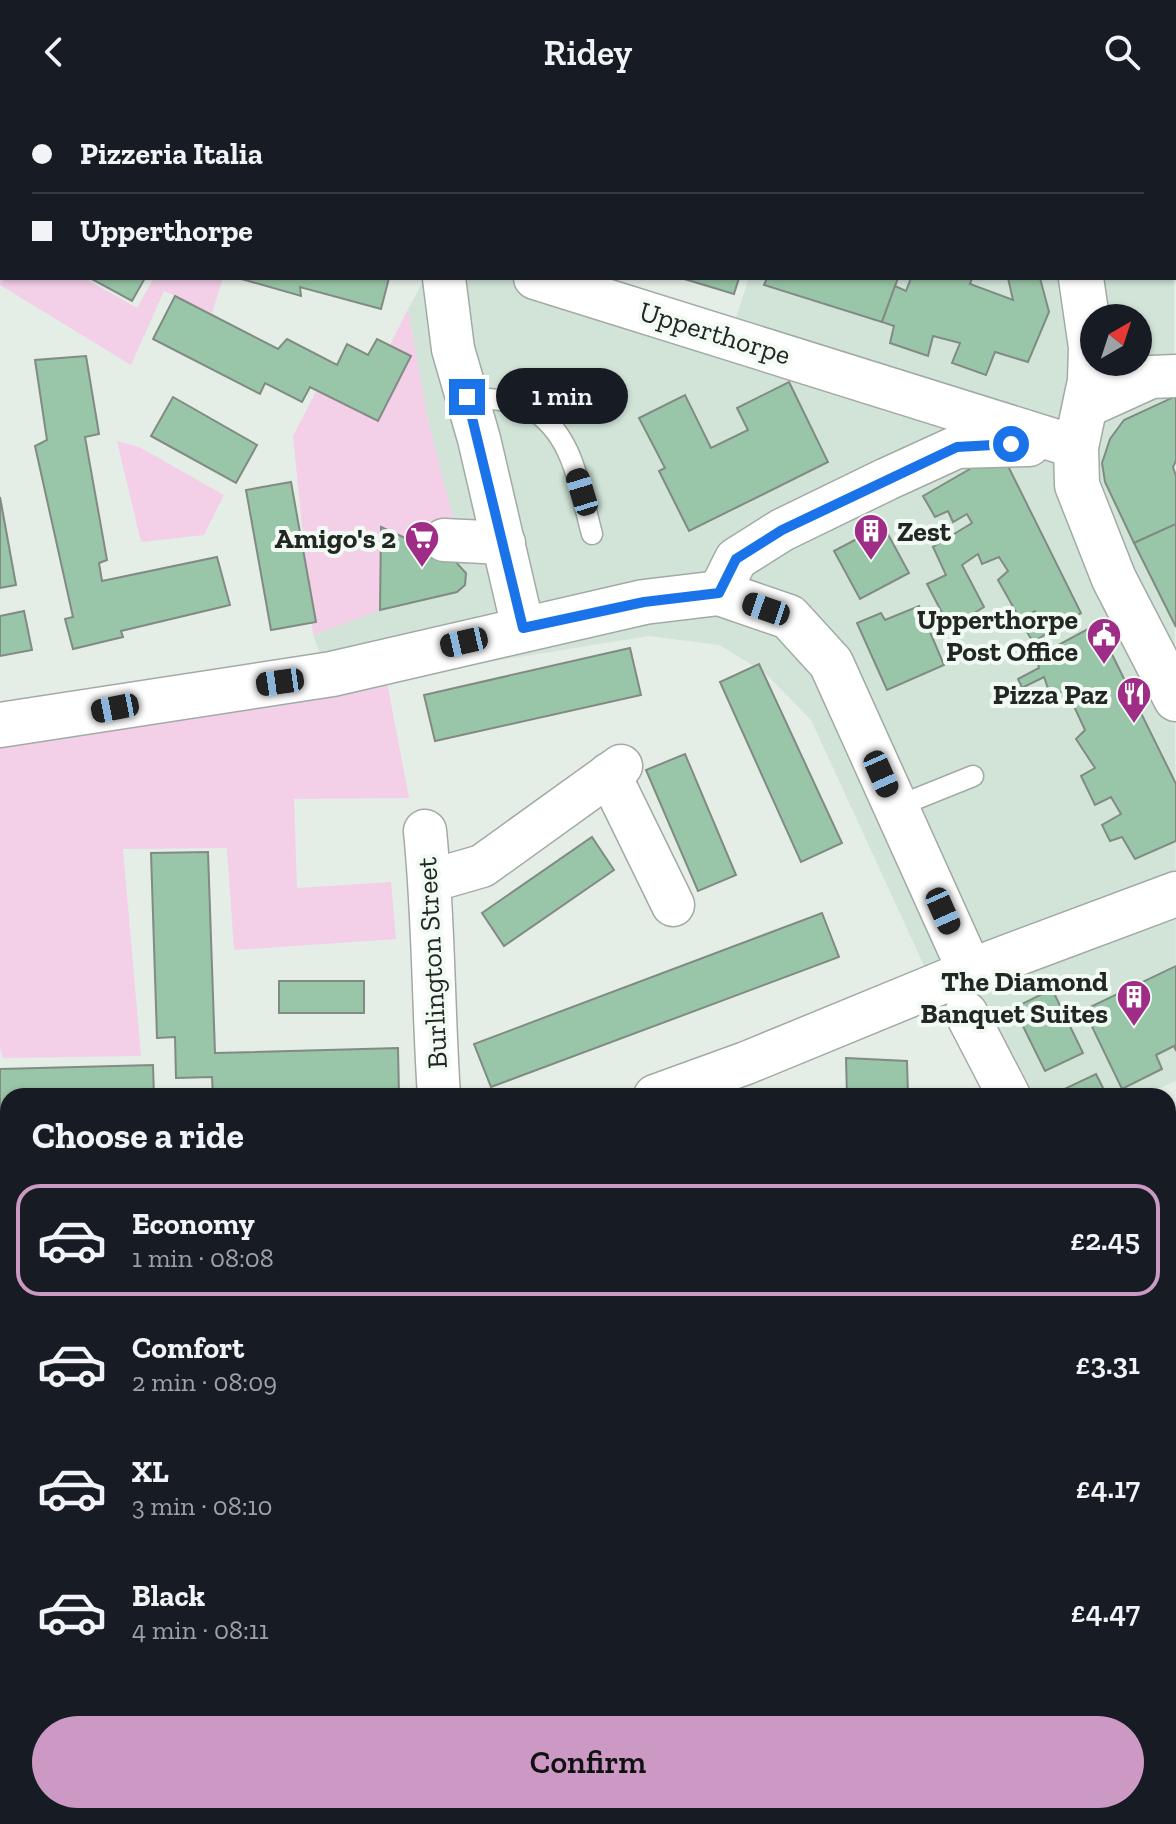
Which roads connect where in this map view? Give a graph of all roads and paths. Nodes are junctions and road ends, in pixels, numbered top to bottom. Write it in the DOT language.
graph roads {
  1 [pos="444,280"];
  2 [pos="550,280"];
  3 [pos="1081,280"];
  4 [pos="580,284"];
  5 [pos="1176,376"];
  6 [pos="467,397"];
  7 [pos="1081,427"];
  8 [pos="592,534"];
  9 [pos="444,540"];
  10 [pos="504,543"];
  11 [pos="719,593"];
  12 [pos="523,628"];
  13 [pos="1176,699"];
  14 [pos="0,725"];
  15 [pos="973,776"];
  16 [pos="896,807"];
  17 [pos="425,831"];
  18 [pos="430,881"];
  19 [pos="1176,894"];
  20 [pos="673,905"];
  21 [pos="968,992"];
  22 [pos="439,1088"];
  23 [pos="677,1088"];
  24 [pos="1006,1088"];
  1 -- 6 [label="street"];
  2 -- 4 [label="street, Upperthorpe"];
  3 -- 7 [label="street"];
  4 -- 7 [label="street, Upperthorpe"];
  5 -- 7 [label="street"];
  6 -- 8 [label="lane"];
  6 -- 10 [label="street"];
  7 -- 11 [label="street"];
  7 -- 13 [label="street"];
  9 -- 10 [label="street"];
  10 -- 12 [label="street"];
  11 -- 12 [label="street"];
  11 -- 16 [label="street"];
  12 -- 14 [label="street"];
  15 -- 16 [label="lane"];
  16 -- 21 [label="street"];
  17 -- 18 [label="street, Burlington Street"];
  18 -- 20 [label="street"];
  18 -- 22 [label="street, Burlington Street"];
  19 -- 21 [label="street"];
  21 -- 23 [label="street"];
  21 -- 24 [label="street"];
}
